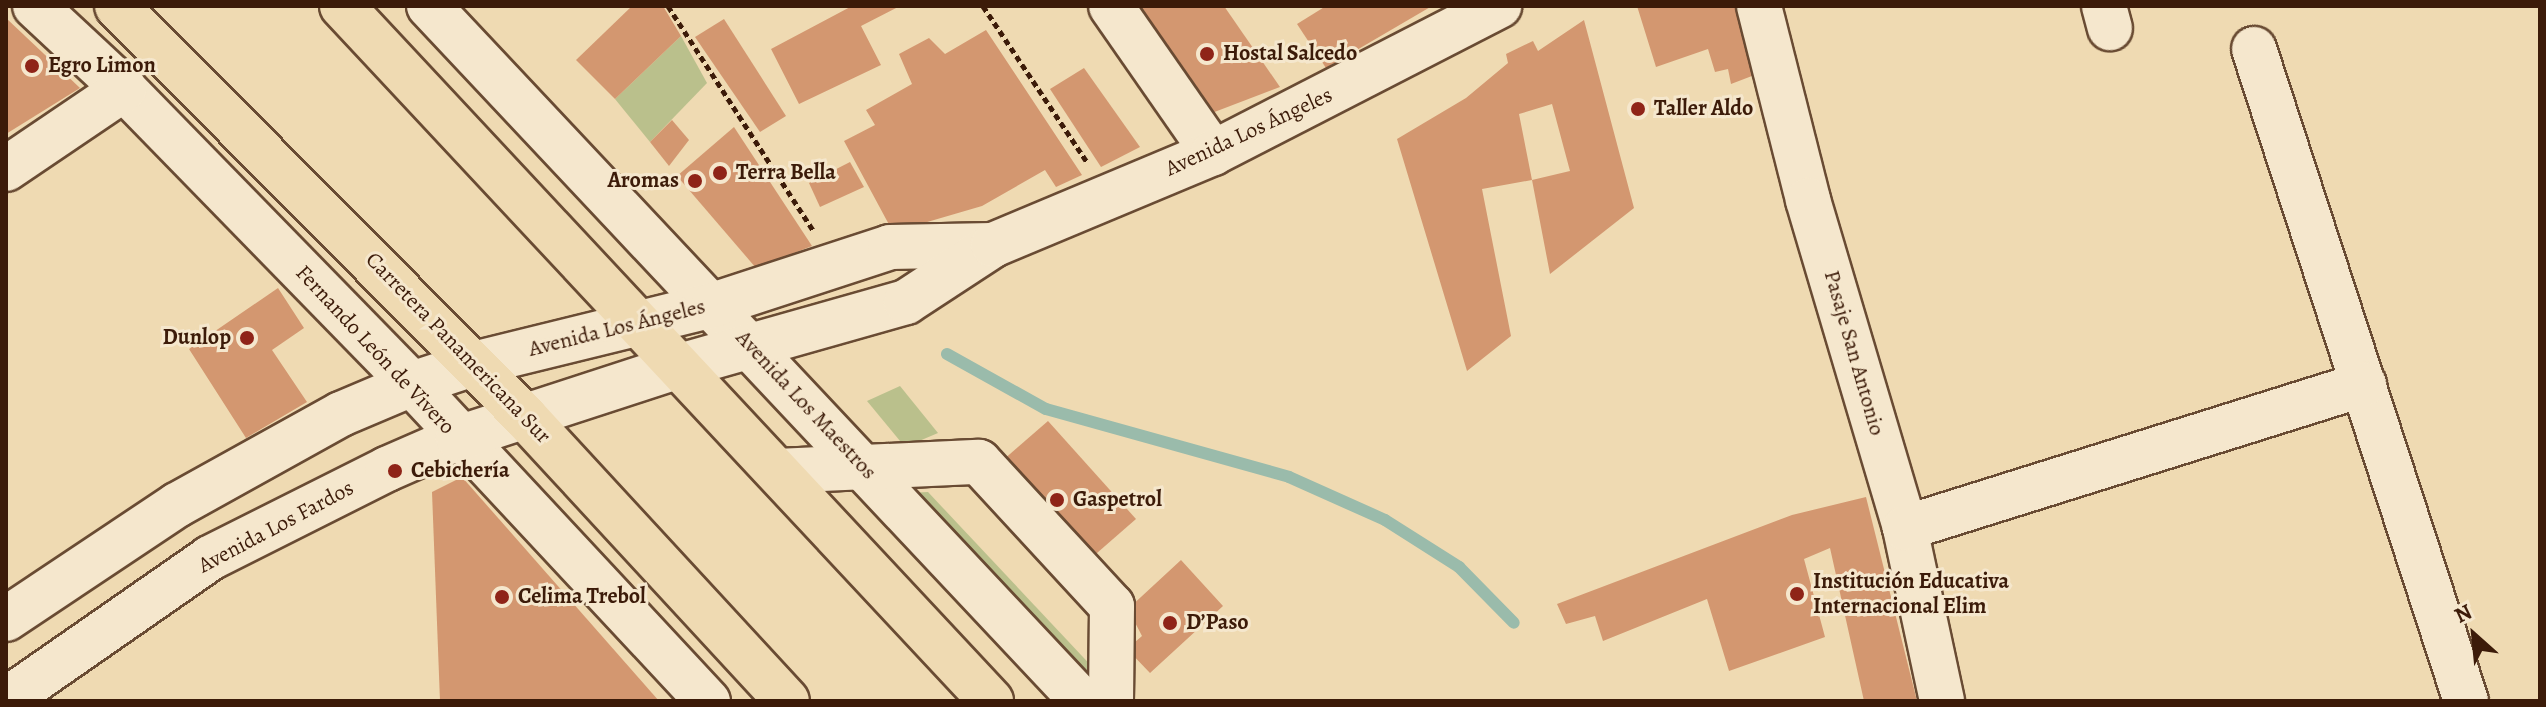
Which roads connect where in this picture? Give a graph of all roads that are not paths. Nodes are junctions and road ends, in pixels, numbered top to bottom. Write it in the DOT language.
graph roads {
  1 [pos="35,6"];
  2 [pos="117,6"];
  3 [pos="342,6"];
  4 [pos="429,6"];
  5 [pos="1111,6"];
  6 [pos="1499,6"];
  7 [pos="1759,6"];
  8 [pos="2254,49"];
  9 [pos="124,89"];
  10 [pos="1213,153"];
  11 [pos="6,169"];
  12 [pos="993,245"];
  13 [pos="713,305"];
  14 [pos="639,321"];
  15 [pos="752,348"];
  16 [pos="473,364"];
  17 [pos="680,366"];
  18 [pos="412,384"];
  19 [pos="2364,384"];
  20 [pos="525,417"];
  21 [pos="458,438"];
  22 [pos="864,467"];
  23 [pos="777,471"];
  24 [pos="177,505"];
  25 [pos="1905,528"];
  26 [pos="210,558"];
  27 [pos="6,619"];
  28 [pos="6,700"];
  29 [pos="708,701"];
  30 [pos="787,701"];
  31 [pos="991,701"];
  32 [pos="1082,701"];
  33 [pos="1111,701"];
  34 [pos="1942,701"];
  35 [pos="2466,701"];
  1 -- 9 [label="street, Fernando León de Vivero"];
  2 -- 16 [label="highway, Carretera Panamericana Sur"];
  3 -- 14 [label="highway"];
  4 -- 13 [label="street, Avenida Los Maestros"];
  5 -- 10 [label="street"];
  6 -- 10 [label="street, Avenida Los Ángeles"];
  7 -- 25 [label="street, Pasaje San Antonio"];
  8 -- 19 [label="street"];
  9 -- 11 [label="street"];
  9 -- 18 [label="street, Fernando León de Vivero"];
  10 -- 12 [label="street, Avenida Los Ángeles"];
  12 -- 13 [label="street, Avenida Los Ángeles"];
  12 -- 15 [label="street, Avenida Los Ángeles"];
  13 -- 14 [label="street, Avenida Los Ángeles"];
  13 -- 15 [label="street, Avenida Los Maestros"];
  14 -- 16 [label="street, Avenida Los Ángeles"];
  14 -- 17 [label="highway"];
  15 -- 17 [label="street, Avenida Los Ángeles"];
  15 -- 22 [label="street, Avenida Los Maestros"];
  16 -- 18 [label="street"];
  16 -- 20 [label="highway, Carretera Panamericana Sur"];
  17 -- 20 [label="street, Avenida Los Ángeles"];
  17 -- 23 [label="highway"];
  18 -- 21 [label="street, Fernando León de Vivero"];
  18 -- 24 [label="street"];
  19 -- 25 [label="street"];
  19 -- 35 [label="street"];
  20 -- 21 [label="street, Avenida Los Fardos"];
  20 -- 30 [label="highway, Carretera Panamericana Sur"];
  21 -- 26 [label="street, Avenida Los Fardos"];
  21 -- 29 [label="street, Fernando León de Vivero"];
  22 -- 23 [label="street"];
  22 -- 32 [label="street, Avenida Los Maestros"];
  22 -- 33 [label="street"];
  23 -- 31 [label="highway"];
  24 -- 26 [label="street"];
  24 -- 27 [label="street"];
  25 -- 34 [label="street, Pasaje San Antonio"];
  26 -- 28 [label="street, Avenida Los Fardos"];
}
